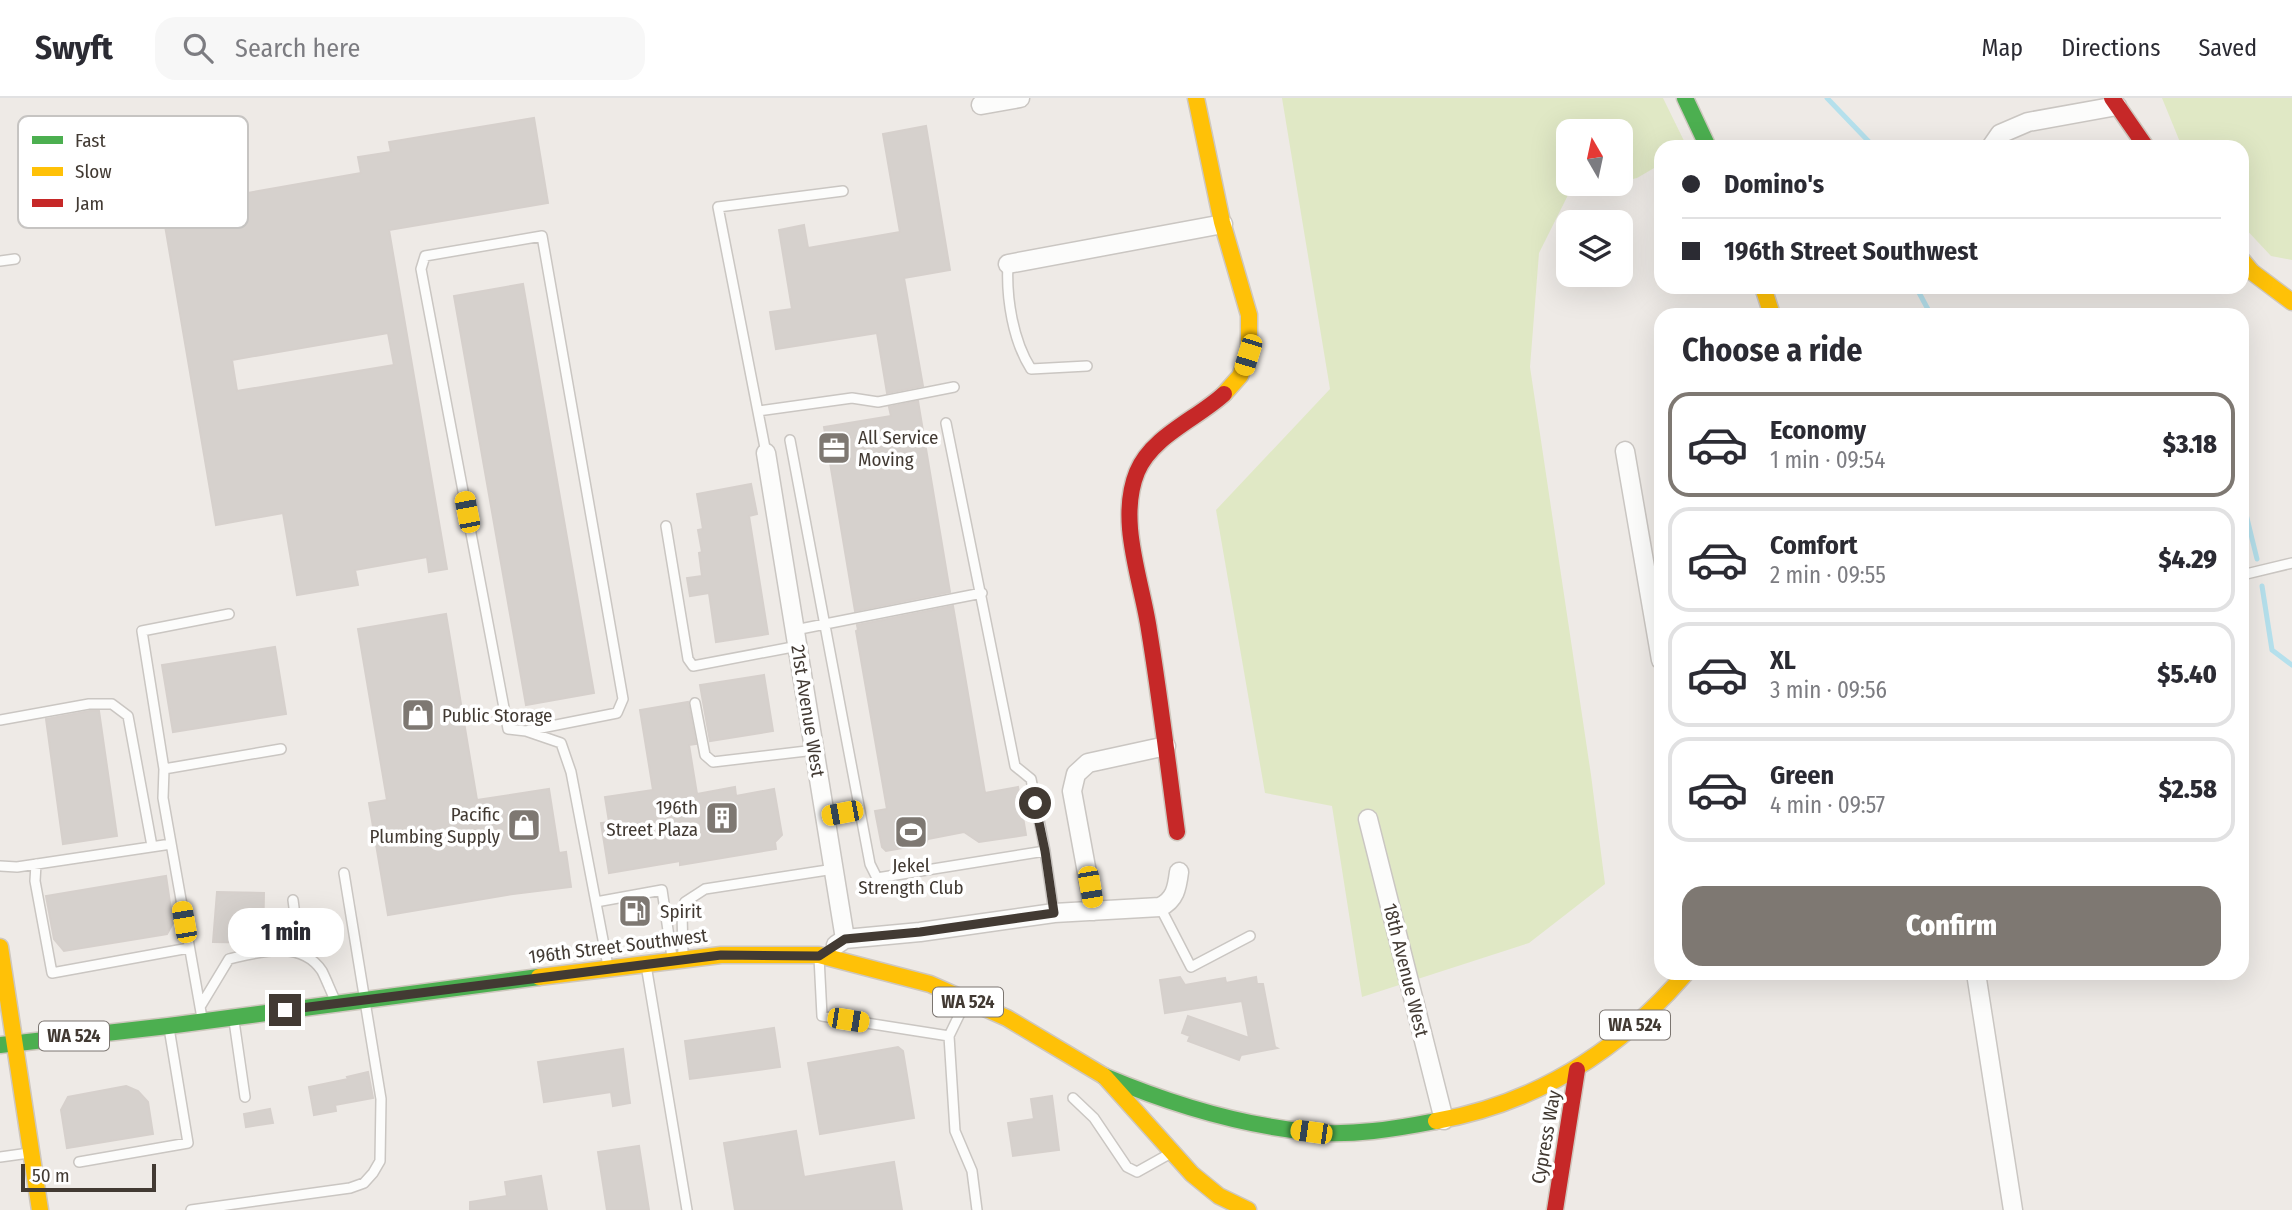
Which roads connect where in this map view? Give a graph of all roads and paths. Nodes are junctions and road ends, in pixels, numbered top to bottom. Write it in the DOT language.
graph roads {
  1 [pos="1020,98"];
  2 [pos="1196,98"];
  3 [pos="1685,98"];
  4 [pos="2115,102"];
  5 [pos="981,105"];
  6 [pos="1705,140"];
  7 [pos="1996,140"];
  8 [pos="2141,140"];
  9 [pos="843,191"];
  10 [pos="1223,224"];
  11 [pos="15,259"];
  12 [pos="0,261"];
  13 [pos="1008,264"];
  14 [pos="2249,268"];
  15 [pos="2292,302"];
  16 [pos="1087,366"];
  17 [pos="954,387"];
  18 [pos="758,411"];
  19 [pos="946,423"];
  20 [pos="790,440"];
  21 [pos="1625,452"];
  22 [pos="766,453"];
  23 [pos="666,526"];
  24 [pos="2292,563"];
  25 [pos="2249,573"];
  26 [pos="982,593"];
  27 [pos="229,614"];
  28 [pos="1654,620"];
  29 [pos="824,623"];
  30 [pos="796,638"];
  31 [pos="695,703"];
  32 [pos="0,720"];
  33 [pos="526,731"];
  34 [pos="1166,746"];
  35 [pos="281,749"];
  36 [pos="815,750"];
  37 [pos="163,769"];
  38 [pos="859,810"];
  39 [pos="825,816"];
  40 [pos="1368,819"];
  41 [pos="1177,832"];
  42 [pos="171,844"];
  43 [pos="152,846"];
  44 [pos="1045,851"];
  45 [pos="36,864"];
  46 [pos="0,866"];
  47 [pos="834,869"];
  48 [pos="1179,872"];
  49 [pos="344,873"];
  50 [pos="293,900"];
  51 [pos="596,902"];
  52 [pos="1160,907"];
  53 [pos="1094,911"];
  54 [pos="1054,913"];
  55 [pos="1250,936"];
  56 [pos="845,939"];
  57 [pos="0,947"];
  58 [pos="189,948"];
  59 [pos="300,953"];
  60 [pos="819,956"];
  61 [pos="678,960"];
  62 [pos="646,963"];
  63 [pos="608,968"];
  64 [pos="2,972"];
  65 [pos="1680,980"];
  66 [pos="1977,980"];
  67 [pos="366,999"];
  68 [pos="966,1002"];
  69 [pos="337,1003"];
  70 [pos="201,1013"];
  71 [pos="233,1016"];
  72 [pos="168,1026"];
  73 [pos="949,1036"];
  74 [pos="7,1044"];
  75 [pos="1577,1070"];
  76 [pos="1105,1077"];
  77 [pos="245,1097"];
  78 [pos="1073,1098"];
  79 [pos="1444,1120"];
  80 [pos="1172,1152"];
  81 [pos="31,1153"];
  82 [pos="0,1157"];
  83 [pos="79,1162"];
  84 [pos="1219,1196"];
  85 [pos="40,1210"];
  86 [pos="191,1210"];
  87 [pos="687,1210"];
  88 [pos="977,1210"];
  89 [pos="1208,1210"];
  90 [pos="1248,1210"];
  91 [pos="1555,1210"];
  92 [pos="2014,1210"];
  1 -- 5 [label="street"];
  2 -- 10 [label="main road"];
  3 -- 6 [label="main road"];
  4 -- 7 [label="street"];
  4 -- 8 [label="main road"];
  9 -- 18 [label="lane"];
  10 -- 13 [label="street"];
  10 -- 34 [label="main road"];
  11 -- 12 [label="lane"];
  13 -- 16 [label="lane"];
  14 -- 15 [label="main road"];
  17 -- 18 [label="lane"];
  18 -- 22 [label="lane"];
  19 -- 26 [label="lane"];
  20 -- 29 [label="lane"];
  21 -- 28 [label="street"];
  22 -- 30 [label="street, 21st Avenue West"];
  23 -- 30 [label="lane"];
  24 -- 25 [label="lane"];
  26 -- 29 [label="lane"];
  26 -- 44 [label="lane"];
  27 -- 37 [label="lane"];
  29 -- 30 [label="lane"];
  29 -- 38 [label="lane"];
  30 -- 36 [label="street, 21st Avenue West"];
  31 -- 36 [label="lane"];
  32 -- 43 [label="lane"];
  33 -- 33 [label="lane"];
  33 -- 51 [label="lane"];
  34 -- 41 [label="main road"];
  34 -- 53 [label="street"];
  35 -- 37 [label="lane"];
  36 -- 39 [label="street, 21st Avenue West"];
  37 -- 42 [label="lane"];
  38 -- 39 [label="lane"];
  38 -- 44 [label="lane"];
  39 -- 47 [label="street, 21st Avenue West"];
  40 -- 79 [label="street, 18th Avenue West"];
  42 -- 43 [label="lane"];
  42 -- 58 [label="lane"];
  43 -- 45 [label="lane"];
  44 -- 54 [label="lane"];
  45 -- 46 [label="lane"];
  45 -- 58 [label="lane"];
  47 -- 56 [label="street, 21st Avenue West"];
  47 -- 61 [label="lane"];
  48 -- 52 [label="street"];
  49 -- 67 [label="lane"];
  50 -- 59 [label="lane"];
  51 -- 61 [label="lane"];
  51 -- 63 [label="lane"];
  52 -- 53 [label="street"];
  52 -- 55 [label="lane"];
  53 -- 54 [label="street"];
  54 -- 56 [label="street"];
  56 -- 60 [label="street"];
  57 -- 64 [label="main road"];
  58 -- 70 [label="lane"];
  59 -- 69 [label="lane"];
  59 -- 70 [label="lane"];
  60 -- 61 [label="main road, 196th Street Southwest / WA 524"];
  60 -- 68 [label="main road, 196th Street Southwest / WA 524"];
  60 -- 73 [label="lane"];
  61 -- 62 [label="main road, 196th Street Southwest / WA 524"];
  62 -- 63 [label="main road, 196th Street Southwest / WA 524"];
  62 -- 87 [label="lane"];
  63 -- 67 [label="main road, 196th Street Southwest / WA 524"];
  64 -- 74 [label="main road"];
  65 -- 75 [label="main road, WA 524"];
  66 -- 92 [label="street"];
  67 -- 69 [label="main road, 196th Street Southwest / WA 524"];
  67 -- 86 [label="lane"];
  68 -- 73 [label="lane"];
  68 -- 76 [label="main road, 196th Street Southwest / WA 524"];
  69 -- 71 [label="main road, 196th Street Southwest / WA 524"];
  70 -- 71 [label="main road, 196th Street Southwest / WA 524"];
  70 -- 72 [label="main road, 196th Street Southwest / WA 524"];
  71 -- 77 [label="lane"];
  72 -- 74 [label="main road, 196th Street Southwest / WA 524"];
  72 -- 83 [label="lane"];
  73 -- 88 [label="lane"];
  74 -- 81 [label="main road"];
  75 -- 79 [label="main road, 196th Street Southwest / WA 524"];
  75 -- 91 [label="main road, Cypress Way"];
  76 -- 79 [label="main road, 196th Street Southwest / WA 524"];
  76 -- 80 [label="main road"];
  78 -- 80 [label="lane"];
  80 -- 84 [label="main road"];
  81 -- 82 [label="lane"];
  81 -- 85 [label="main road"];
  84 -- 89 [label="street"];
  84 -- 90 [label="main road"];
}
